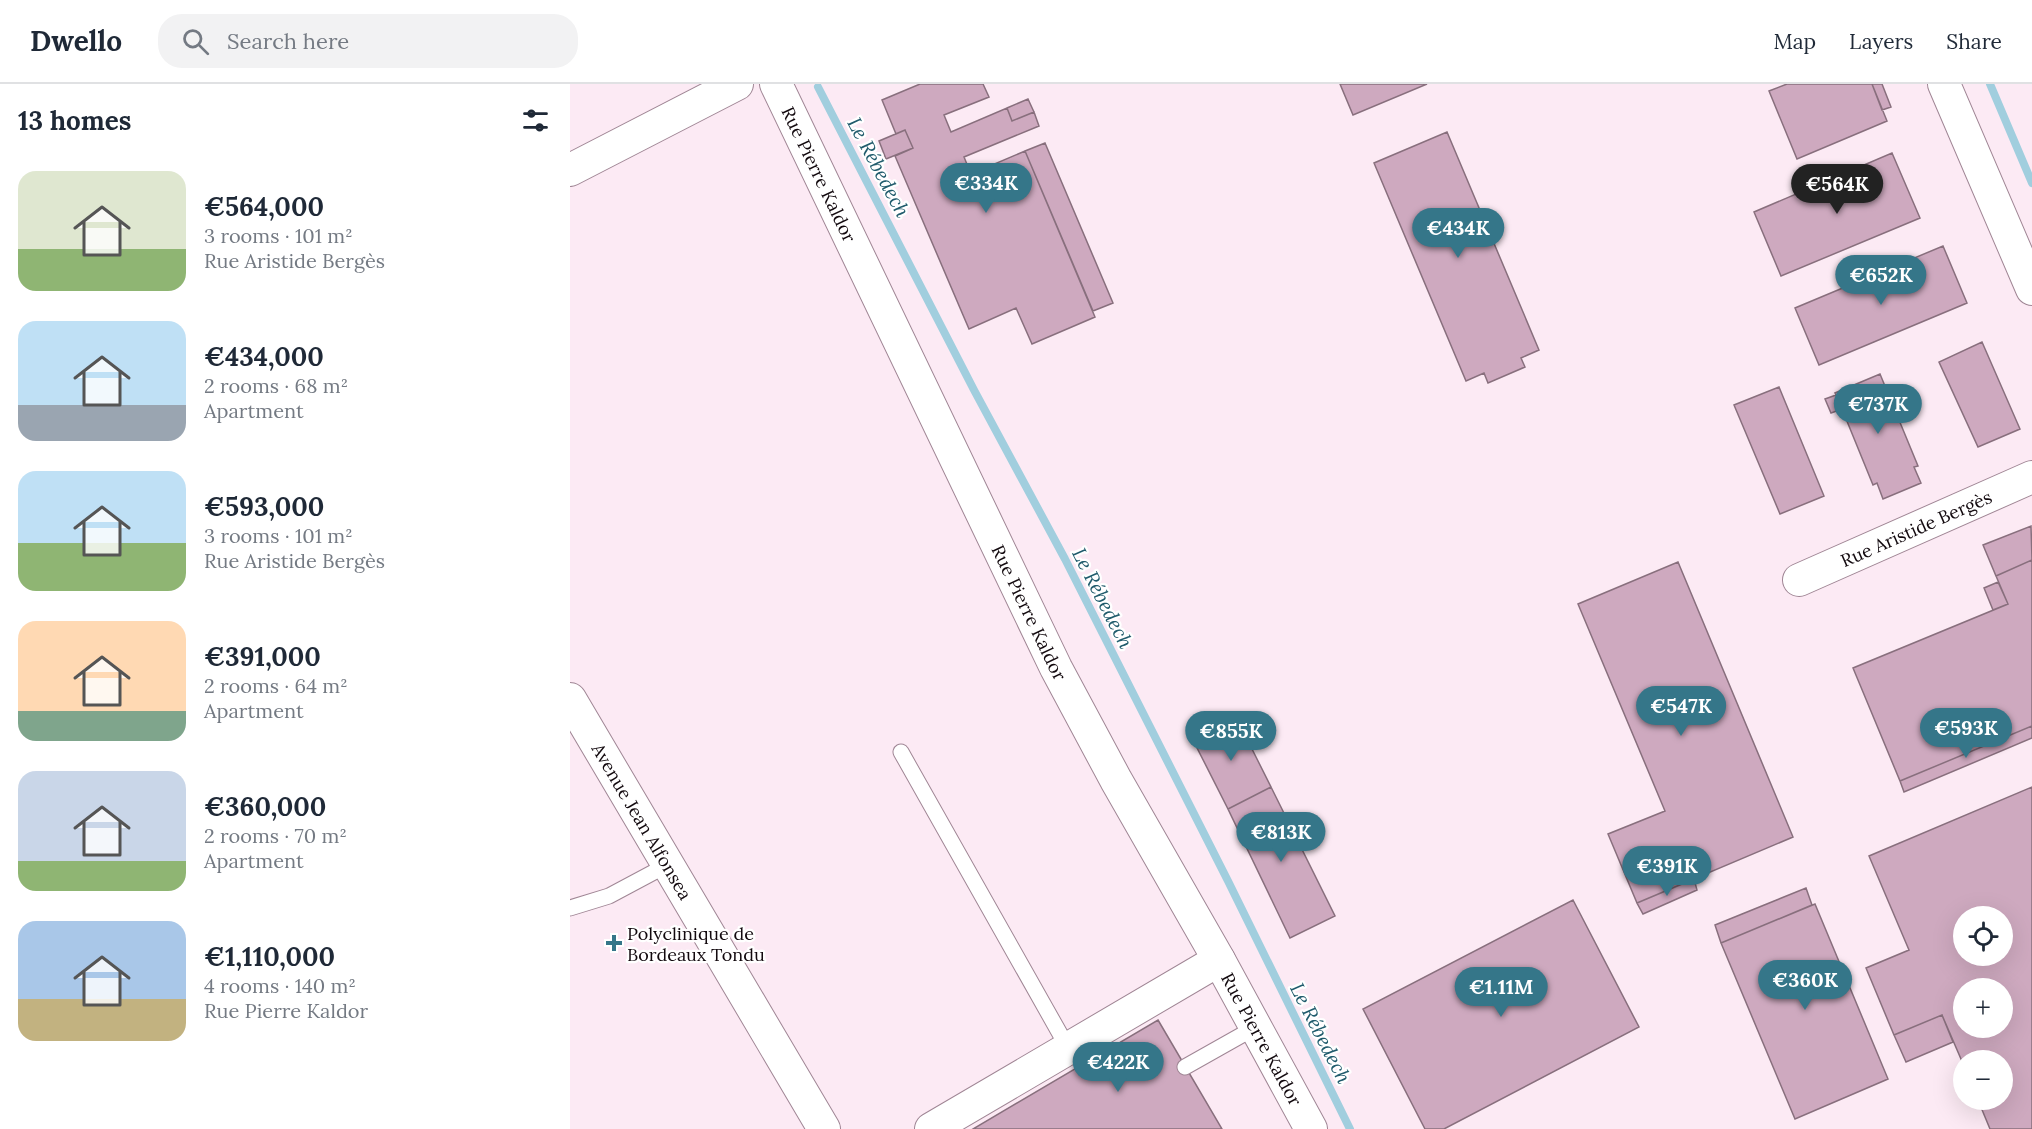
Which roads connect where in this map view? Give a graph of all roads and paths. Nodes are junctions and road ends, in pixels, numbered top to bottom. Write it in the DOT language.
graph roads {
  1 [pos="737,84"];
  2 [pos="776,84"];
  3 [pos="1944,84"];
  4 [pos="570,170"];
  5 [pos="2032,289"];
  6 [pos="2032,477"];
  7 [pos="1799,580"];
  8 [pos="570,699"];
  9 [pos="902,752"];
  10 [pos="669,864"];
  11 [pos="570,908"];
  12 [pos="1219,960"];
  13 [pos="1256,1028"];
  14 [pos="1068,1048"];
  15 [pos="1185,1067"];
  16 [pos="824,1129"];
  17 [pos="931,1129"];
  18 [pos="1311,1129"];
  1 -- 4 [label="street"];
  2 -- 12 [label="street, Rue Pierre Kaldor"];
  3 -- 5 [label="street"];
  6 -- 7 [label="street, Rue Aristide Bergès"];
  8 -- 10 [label="street, Avenue Jean Alfonsea"];
  9 -- 14 [label="lane"];
  10 -- 11 [label="lane"];
  10 -- 16 [label="street, Avenue Jean Alfonsea"];
  12 -- 13 [label="street, Rue Pierre Kaldor"];
  12 -- 14 [label="street"];
  13 -- 15 [label="lane"];
  13 -- 18 [label="street, Rue Pierre Kaldor"];
  14 -- 17 [label="street"];
}
